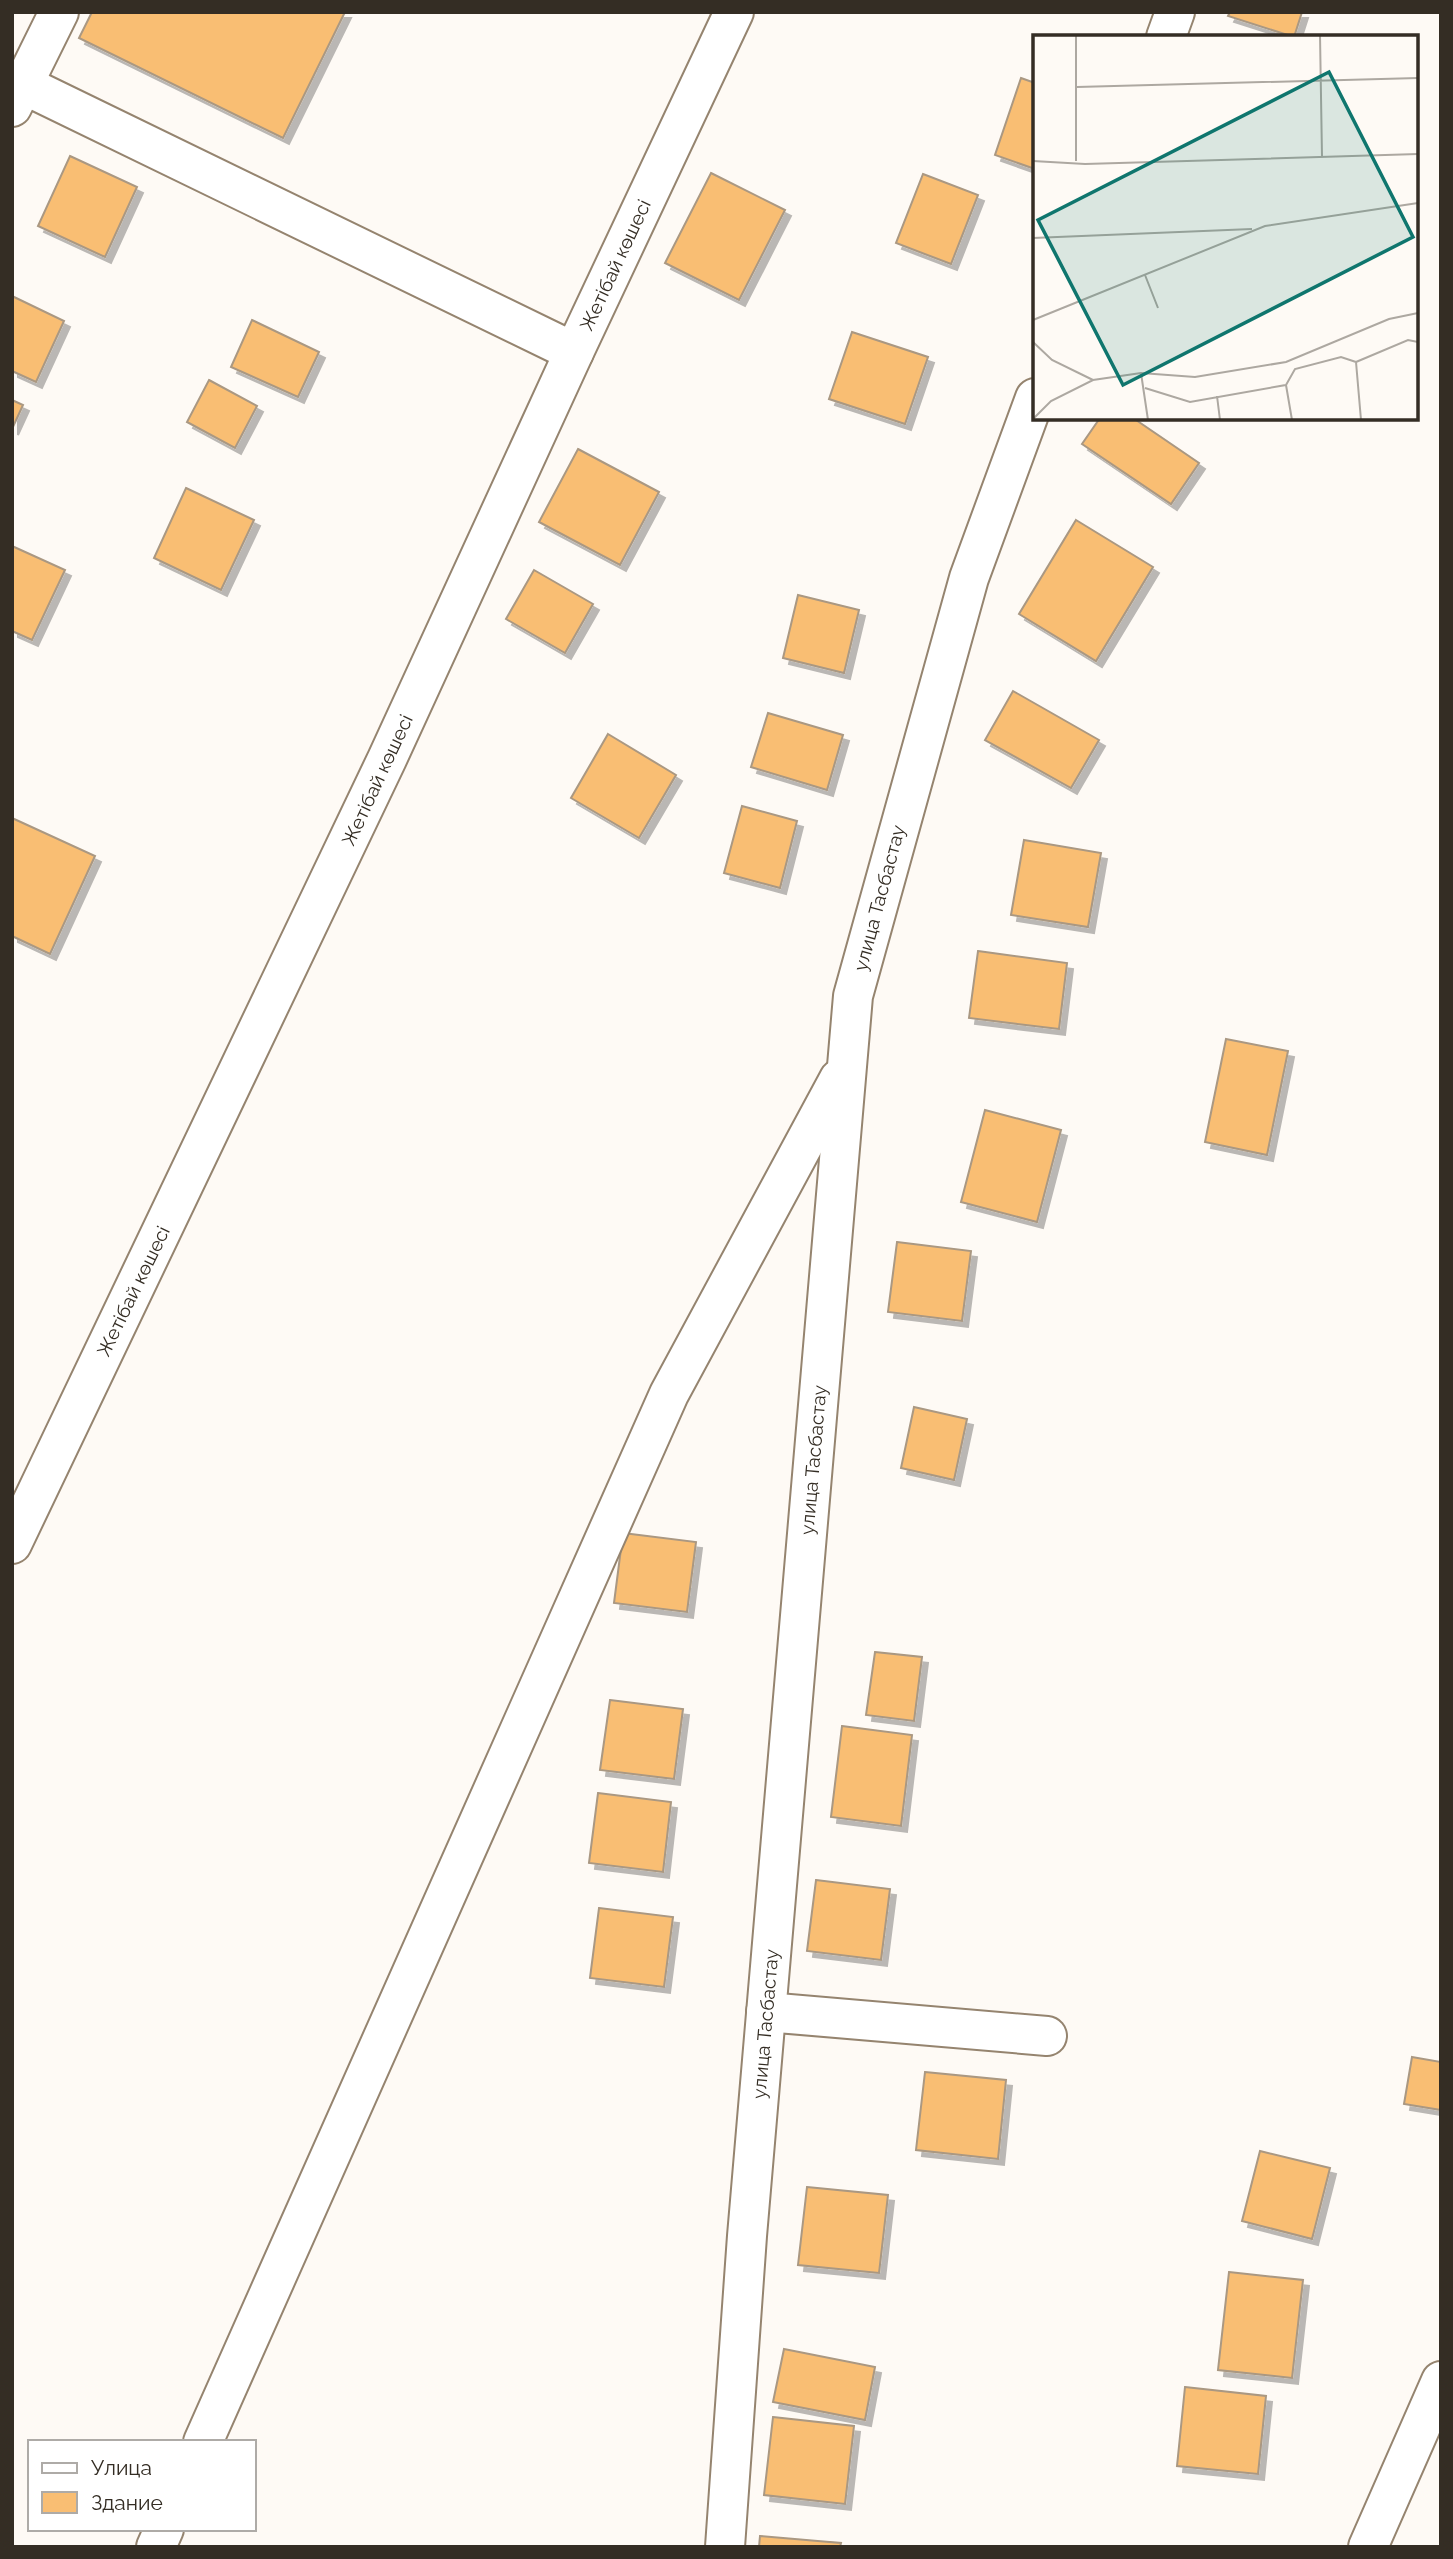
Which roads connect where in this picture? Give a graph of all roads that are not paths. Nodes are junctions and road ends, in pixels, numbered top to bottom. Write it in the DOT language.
graph roads {
  1 [pos="58,12"];
  2 [pos="734,12"];
  3 [pos="1175,12"];
  4 [pos="1167,35"];
  5 [pos="16,90"];
  6 [pos="573,352"];
  7 [pos="1033,403"];
  8 [pos="847,1064"];
  9 [pos="12,1544"];
  10 [pos="766,2012"];
  11 [pos="1046,2036"];
  12 [pos="1439,2387"];
  13 [pos="204,2440"];
  14 [pos="163,2531"];
  15 [pos="156,2547"];
  16 [pos="725,2547"];
  17 [pos="1368,2547"];
  1 -- 5 [label="street"];
  2 -- 6 [label="street, Жетібай көшесі"];
  3 -- 4 [label="street"];
  5 -- 6 [label="street"];
  6 -- 9 [label="street, Жетібай көшесі"];
  7 -- 8 [label="street, улица Тасбастау"];
  8 -- 10 [label="street, улица Тасбастау"];
  8 -- 13 [label="street"];
  10 -- 11 [label="street"];
  10 -- 16 [label="street, улица Тасбастау"];
  12 -- 17 [label="street"];
  14 -- 15 [label="street"];
}
